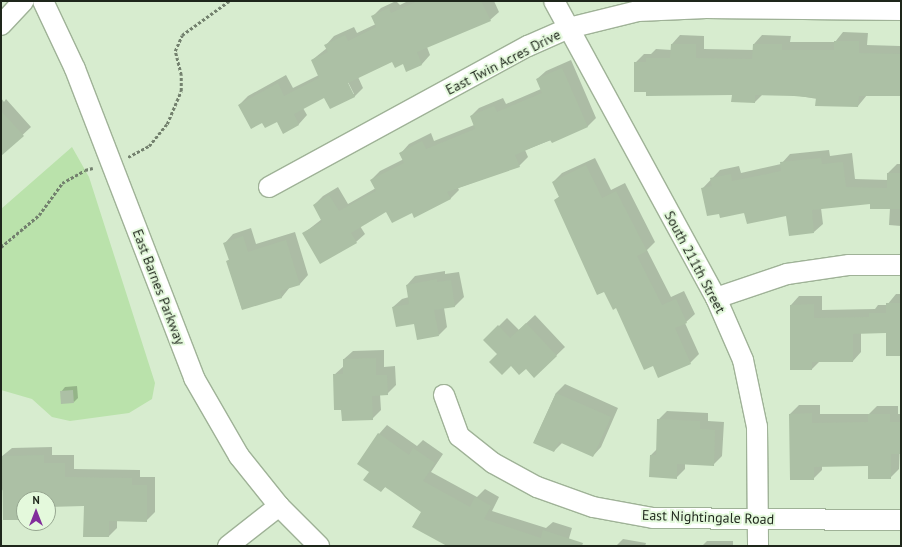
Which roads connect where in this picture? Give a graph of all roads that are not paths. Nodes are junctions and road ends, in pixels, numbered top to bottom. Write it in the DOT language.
graph roads {
  1 [pos="23,1"];
  2 [pos="43,1"];
  3 [pos="554,1"];
  4 [pos="901,10"];
  5 [pos="1,26"];
  6 [pos="569,28"];
  7 [pos="269,187"];
  8 [pos="901,265"];
  9 [pos="716,298"];
  10 [pos="444,395"];
  11 [pos="279,506"];
  12 [pos="758,520"];
  13 [pos="901,520"];
  14 [pos="228,546"];
  15 [pos="320,546"];
  16 [pos="758,546"];
  1 -- 5 [label="street"];
  2 -- 11 [label="street, East Barnes Parkway"];
  3 -- 6 [label="street, South 211th Street"];
  4 -- 6 [label="street, East Twin Acres Drive"];
  6 -- 7 [label="street, East Twin Acres Drive"];
  6 -- 9 [label="street, South 211th Street"];
  8 -- 9 [label="street"];
  9 -- 12 [label="street, South 211th Street"];
  10 -- 12 [label="street, East Nightingale Road"];
  11 -- 14 [label="street"];
  11 -- 15 [label="street, East Barnes Parkway"];
  12 -- 13 [label="street, East Nightingale Road"];
  12 -- 16 [label="street, South 211th Street"];
}
